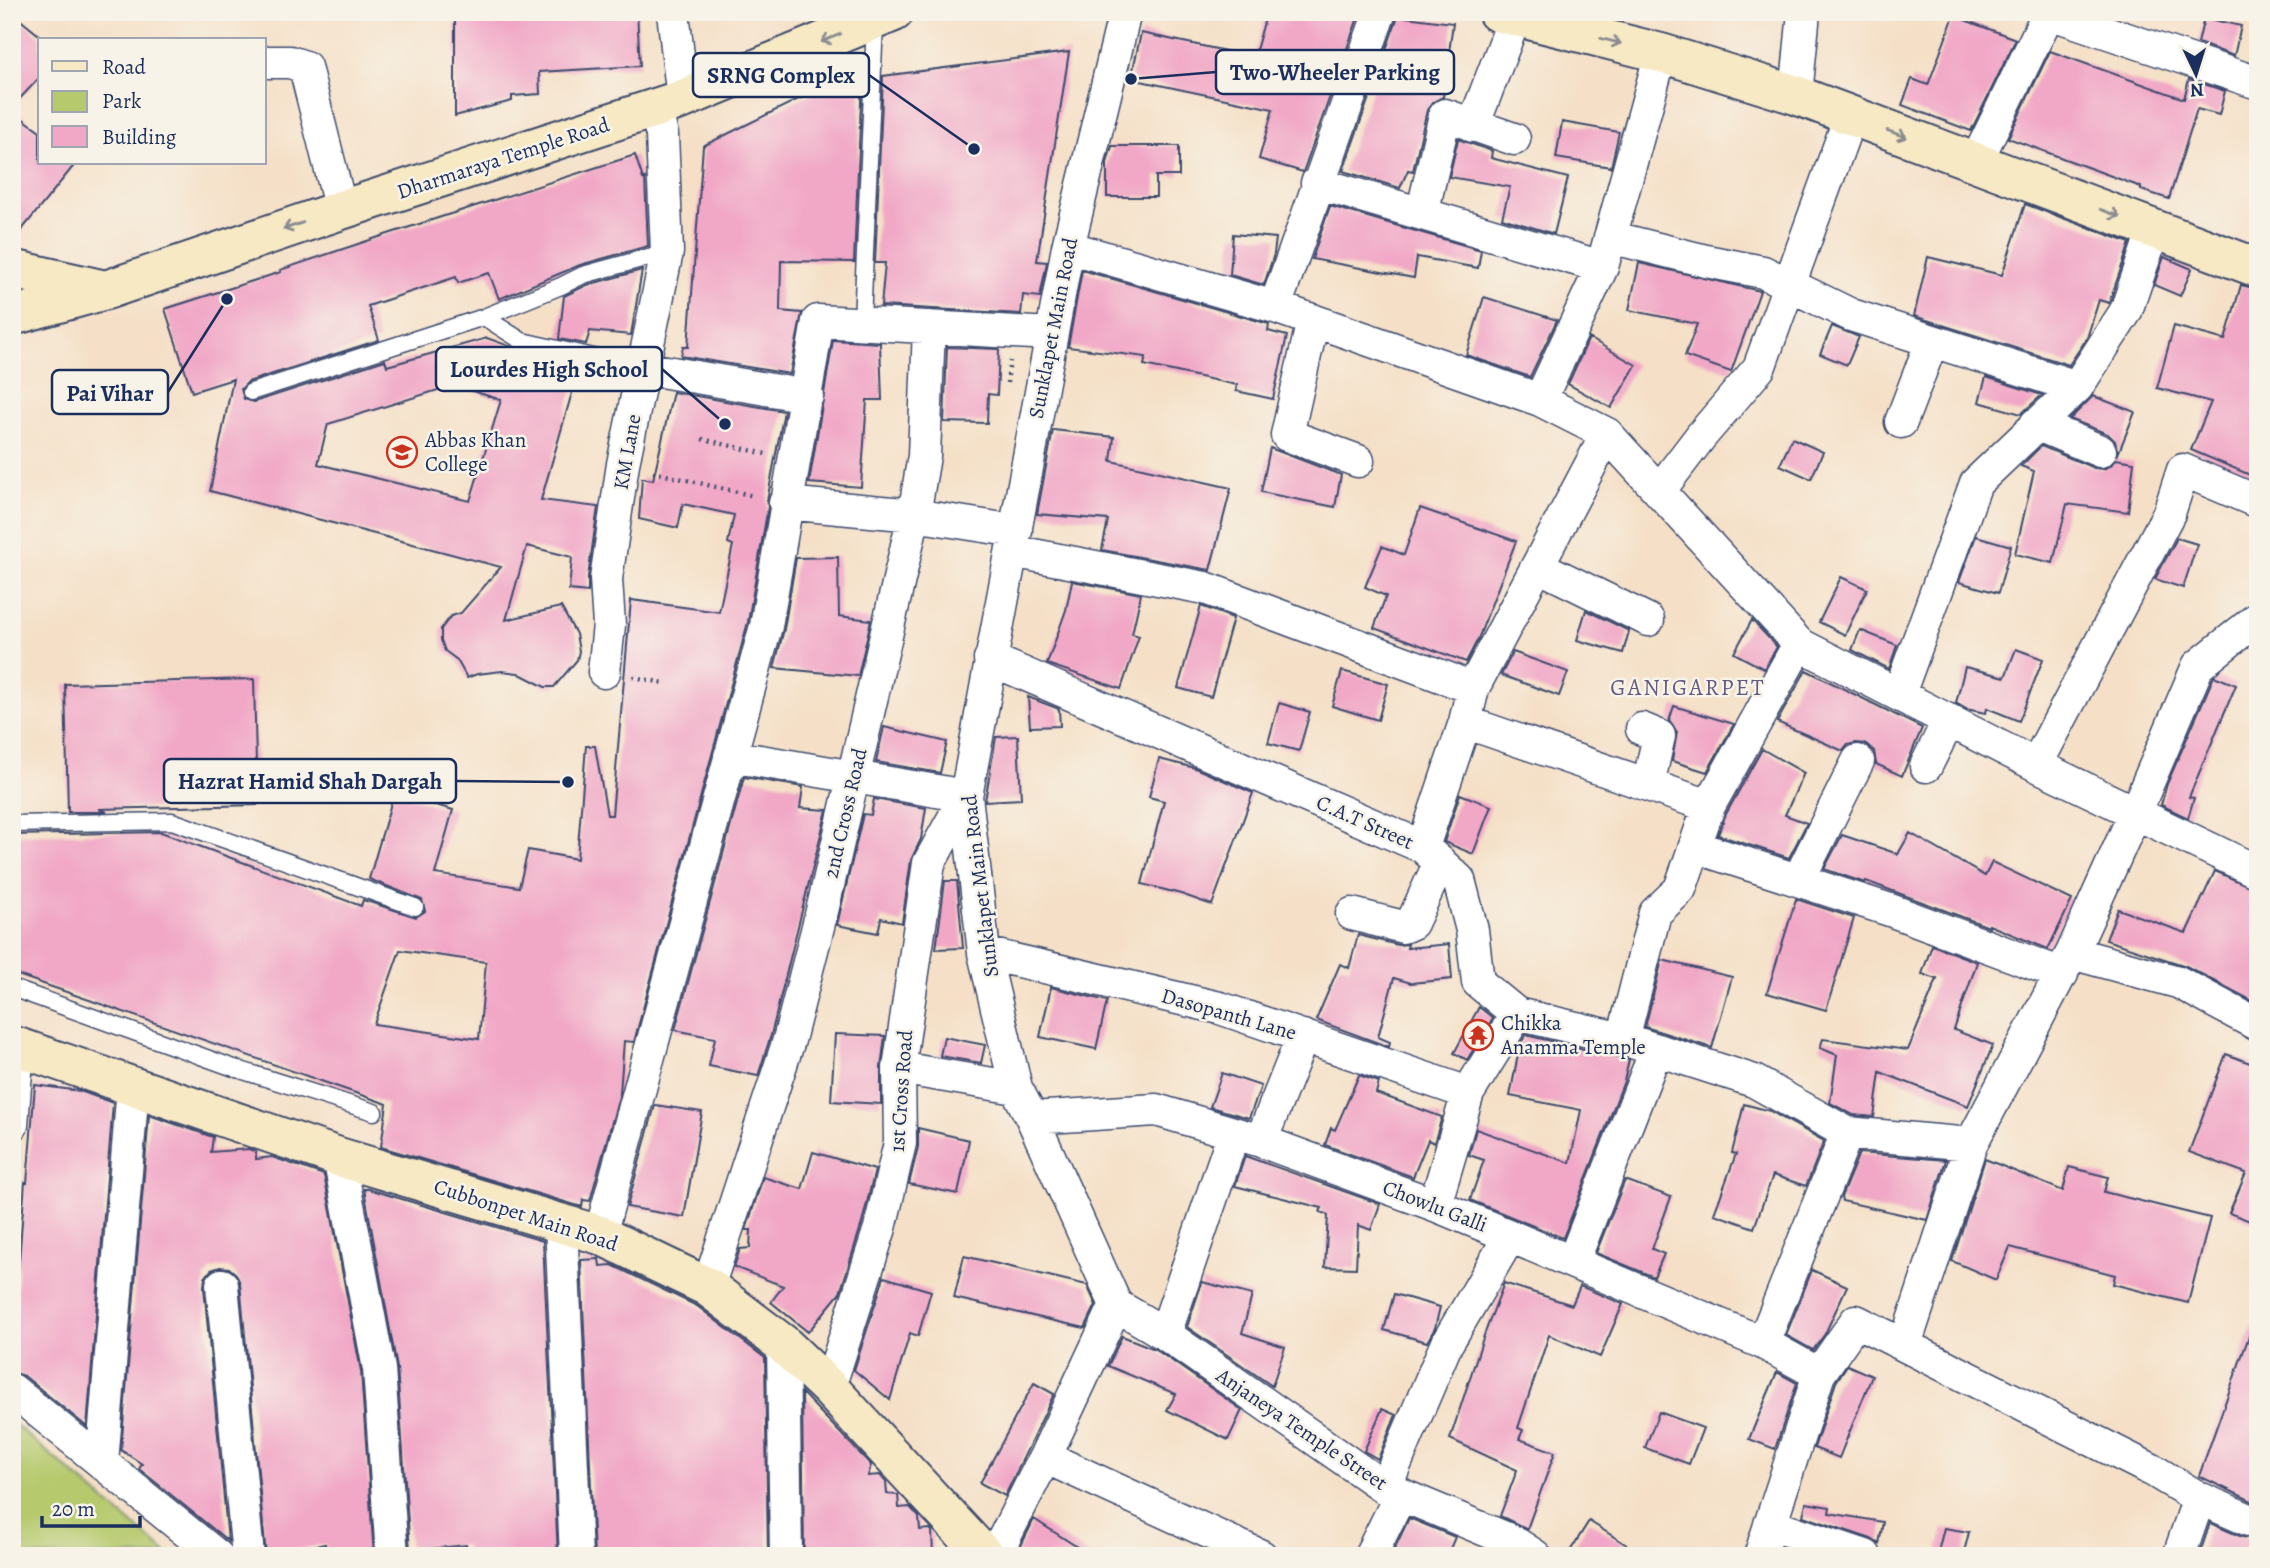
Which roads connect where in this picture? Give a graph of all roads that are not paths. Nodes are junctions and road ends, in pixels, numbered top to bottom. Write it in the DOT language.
graph roads {
  1 [pos="673,12"];
  2 [pos="1125,12"];
  3 [pos="1380,12"];
  4 [pos="1804,12"];
  5 [pos="2049,13"];
  6 [pos="1506,14"];
  7 [pos="887,15"];
  8 [pos="1661,53"];
  9 [pos="266,62"];
  10 [pos="2258,83"];
  11 [pos="1796,95"];
  12 [pos="669,104"];
  13 [pos="1850,117"];
  14 [pos="1473,126"];
  15 [pos="1514,139"];
  16 [pos="1976,162"];
  17 [pos="1317,183"];
  18 [pos="341,210"];
  19 [pos="1422,214"];
  20 [pos="2154,229"];
  21 [pos="1068,247"];
  22 [pos="667,252"];
  23 [pos="1606,252"];
  24 [pos="2258,268"];
  25 [pos="12,269"];
  26 [pos="1789,284"];
  27 [pos="106,290"];
  28 [pos="1275,307"];
  29 [pos="12,316"];
  30 [pos="484,317"];
  31 [pos="1313,320"];
  32 [pos="862,322"];
  33 [pos="929,327"];
  34 [pos="1051,334"];
  35 [pos="1932,341"];
  36 [pos="643,368"];
  37 [pos="2077,387"];
  38 [pos="251,393"];
  39 [pos="807,396"];
  40 [pos="1540,400"];
  41 [pos="1901,422"];
  42 [pos="2036,425"];
  43 [pos="1607,434"];
  44 [pos="2100,451"];
  45 [pos="1358,461"];
  46 [pos="1659,491"];
  47 [pos="2258,502"];
  48 [pos="785,503"];
  49 [pos="914,515"];
  50 [pos="1014,541"];
  51 [pos="1538,566"];
  52 [pos="2258,618"];
  53 [pos="1648,620"];
  54 [pos="1799,644"];
  55 [pos="989,659"];
  56 [pos="604,672"];
  57 [pos="1473,688"];
  58 [pos="1899,694"];
  59 [pos="1949,720"];
  60 [pos="1465,722"];
  61 [pos="1642,729"];
  62 [pos="730,756"];
  63 [pos="1858,761"];
  64 [pos="2036,765"];
  65 [pos="1926,766"];
  66 [pos="854,776"];
  67 [pos="1648,785"];
  68 [pos="966,796"];
  69 [pos="1709,806"];
  70 [pos="2136,813"];
  71 [pos="12,824"];
  72 [pos="1695,847"];
  73 [pos="1432,855"];
  74 [pos="2258,872"];
  75 [pos="1798,879"];
  76 [pos="415,907"];
  77 [pos="1352,914"];
  78 [pos="984,953"];
  79 [pos="2067,964"];
  80 [pos="12,988"];
  81 [pos="1517,1014"];
  82 [pos="2258,1026"];
  83 [pos="1303,1036"];
  84 [pos="1623,1039"];
  85 [pos="15,1046"];
  86 [pos="1656,1050"];
  87 [pos="899,1069"];
  88 [pos="133,1087"];
  89 [pos="1016,1088"];
  90 [pos="1468,1093"];
  91 [pos="374,1112"];
  92 [pos="1032,1118"];
  93 [pos="12,1125"];
  94 [pos="1847,1133"];
  95 [pos="1247,1138"];
  96 [pos="1971,1144"];
  97 [pos="339,1157"];
  98 [pos="1435,1205"];
  99 [pos="561,1224"];
  100 [pos="600,1235"];
  101 [pos="1510,1236"];
  102 [pos="1573,1262"];
  103 [pos="222,1285"];
  104 [pos="708,1287"];
  105 [pos="1116,1304"];
  106 [pos="1165,1335"];
  107 [pos="1763,1343"];
  108 [pos="783,1344"];
  109 [pos="1905,1345"];
  110 [pos="1819,1374"];
  111 [pos="829,1388"];
  112 [pos="12,1390"];
  113 [pos="1045,1457"];
  114 [pos="102,1463"];
  115 [pos="1393,1491"];
  116 [pos="2199,1498"];
  117 [pos="2249,1520"];
  118 [pos="1770,1524"];
  119 [pos="1227,1548"];
  120 [pos="218,1556"];
  121 [pos="248,1556"];
  122 [pos="391,1556"];
  123 [pos="576,1556"];
  124 [pos="786,1556"];
  125 [pos="985,1556"];
  126 [pos="995,1556"];
  127 [pos="1261,1556"];
  128 [pos="1370,1556"];
  129 [pos="1535,1556"];
  130 [pos="1760,1556"];
  131 [pos="1865,1556"];
  132 [pos="2179,1556"];
  1 -- 12 [label="street, KM Lane"];
  2 -- 21 [label="street, Sunklapet Main Road"];
  3 -- 17 [label="street"];
  4 -- 11 [label="street"];
  5 -- 10 [label="street"];
  5 -- 16 [label="street"];
  6 -- 8 [label="street, one-way"];
  6 -- 14 [label="street"];
  7 -- 12 [label="street, Dharmaraya Temple Road, one-way"];
  7 -- 32 [label="lane"];
  8 -- 11 [label="street"];
  8 -- 23 [label="street"];
  9 -- 18 [label="street"];
  11 -- 13 [label="street"];
  12 -- 18 [label="street, Dharmaraya Temple Road"];
  12 -- 22 [label="street, KM Lane"];
  13 -- 16 [label="street, one-way"];
  13 -- 26 [label="street"];
  14 -- 15 [label="street"];
  14 -- 19 [label="street"];
  16 -- 20 [label="street, one-way"];
  17 -- 19 [label="street"];
  17 -- 28 [label="street"];
  18 -- 27 [label="street, Dharmaraya Temple Road, one-way"];
  19 -- 23 [label="street"];
  20 -- 24 [label="street"];
  20 -- 37 [label="street"];
  21 -- 28 [label="street"];
  21 -- 34 [label="street, Sunklapet Main Road"];
  22 -- 30 [label="lane"];
  22 -- 36 [label="street, KM Lane"];
  23 -- 26 [label="street"];
  23 -- 40 [label="street"];
  25 -- 27 [label="street"];
  26 -- 35 [label="street"];
  26 -- 46 [label="street"];
  27 -- 29 [label="street, Dharmaraya Temple Road"];
  28 -- 31 [label="street"];
  30 -- 36 [label="lane"];
  30 -- 38 [label="lane"];
  31 -- 40 [label="street"];
  31 -- 45 [label="street"];
  32 -- 33 [label="street"];
  32 -- 39 [label="street"];
  33 -- 34 [label="street"];
  33 -- 49 [label="street, 2nd Cross Road"];
  34 -- 50 [label="street, Sunklapet Main Road"];
  35 -- 37 [label="street"];
  35 -- 41 [label="street"];
  36 -- 39 [label="street"];
  36 -- 56 [label="street, KM Lane"];
  37 -- 42 [label="street"];
  39 -- 48 [label="street"];
  40 -- 43 [label="street"];
  42 -- 44 [label="street"];
  42 -- 58 [label="street"];
  43 -- 46 [label="street"];
  43 -- 51 [label="street"];
  46 -- 54 [label="street"];
  47 -- 64 [label="street"];
  48 -- 49 [label="street"];
  48 -- 62 [label="street"];
  49 -- 50 [label="street"];
  49 -- 66 [label="street, 2nd Cross Road"];
  50 -- 55 [label="street, Sunklapet Main Road"];
  50 -- 57 [label="street"];
  51 -- 53 [label="street"];
  51 -- 57 [label="street"];
  52 -- 70 [label="street"];
  54 -- 58 [label="street"];
  54 -- 69 [label="street"];
  55 -- 68 [label="street, Sunklapet Main Road"];
  55 -- 73 [label="street, C.A.T Street"];
  57 -- 60 [label="street"];
  58 -- 59 [label="street"];
  59 -- 64 [label="street"];
  59 -- 65 [label="street"];
  60 -- 67 [label="street"];
  60 -- 73 [label="street"];
  61 -- 67 [label="street"];
  62 -- 66 [label="street"];
  62 -- 100 [label="street"];
  63 -- 75 [label="street"];
  64 -- 70 [label="street"];
  66 -- 68 [label="street"];
  66 -- 104 [label="street, 2nd Cross Road"];
  67 -- 69 [label="street"];
  68 -- 78 [label="street, Sunklapet Main Road"];
  68 -- 87 [label="street, 1st Cross Road"];
  69 -- 72 [label="street"];
  70 -- 74 [label="street"];
  70 -- 79 [label="street"];
  71 -- 76 [label="lane"];
  72 -- 75 [label="street"];
  72 -- 84 [label="street"];
  73 -- 77 [label="street"];
  73 -- 81 [label="street, C.A.T Street"];
  75 -- 79 [label="street"];
  78 -- 83 [label="street, Dasopanth Lane"];
  78 -- 89 [label="street, Sunklapet Main Road"];
  79 -- 82 [label="street"];
  79 -- 96 [label="street"];
  80 -- 91 [label="lane"];
  81 -- 84 [label="street, C.A.T Street"];
  81 -- 90 [label="street"];
  83 -- 90 [label="street, Dasopanth Lane"];
  83 -- 95 [label="street"];
  84 -- 86 [label="street, C.A.T Street"];
  85 -- 88 [label="street, Cubbonpet Main Road"];
  85 -- 93 [label="street"];
  86 -- 94 [label="street, C.A.T Street"];
  86 -- 102 [label="street"];
  87 -- 89 [label="street"];
  87 -- 111 [label="street, 1st Cross Road"];
  88 -- 97 [label="street, Cubbonpet Main Road"];
  88 -- 114 [label="street"];
  89 -- 92 [label="street, Sunklapet Main Road"];
  90 -- 98 [label="street"];
  92 -- 95 [label="street, Chowlu Galli"];
  92 -- 105 [label="street, Sunklapet Main Road"];
  94 -- 96 [label="street"];
  94 -- 107 [label="street"];
  95 -- 98 [label="street, Chowlu Galli"];
  95 -- 106 [label="street"];
  96 -- 109 [label="street"];
  97 -- 99 [label="street, Cubbonpet Main Road"];
  97 -- 122 [label="street"];
  98 -- 101 [label="street, Chowlu Galli"];
  99 -- 100 [label="street, Cubbonpet Main Road"];
  99 -- 123 [label="street"];
  100 -- 104 [label="street, Cubbonpet Main Road"];
  101 -- 102 [label="street, Chowlu Galli"];
  101 -- 115 [label="street"];
  102 -- 107 [label="street, Chowlu Galli"];
  103 -- 121 [label="street"];
  104 -- 108 [label="street, Cubbonpet Main Road"];
  105 -- 106 [label="street, Anjaneya Temple Street"];
  105 -- 113 [label="street"];
  106 -- 115 [label="street, Anjaneya Temple Street"];
  107 -- 110 [label="street, Chowlu Galli"];
  108 -- 111 [label="street, Cubbonpet Main Road"];
  108 -- 124 [label="street"];
  109 -- 110 [label="street"];
  109 -- 116 [label="street"];
  110 -- 118 [label="street"];
  111 -- 125 [label="street, Cubbonpet Main Road"];
  112 -- 114 [label="street"];
  113 -- 119 [label="street"];
  113 -- 126 [label="street"];
  114 -- 120 [label="street"];
  115 -- 128 [label="street"];
  115 -- 129 [label="street, Anjaneya Temple Street"];
  116 -- 117 [label="street"];
  116 -- 132 [label="street"];
  118 -- 130 [label="street"];
  118 -- 131 [label="street"];
  119 -- 127 [label="street"];
}
